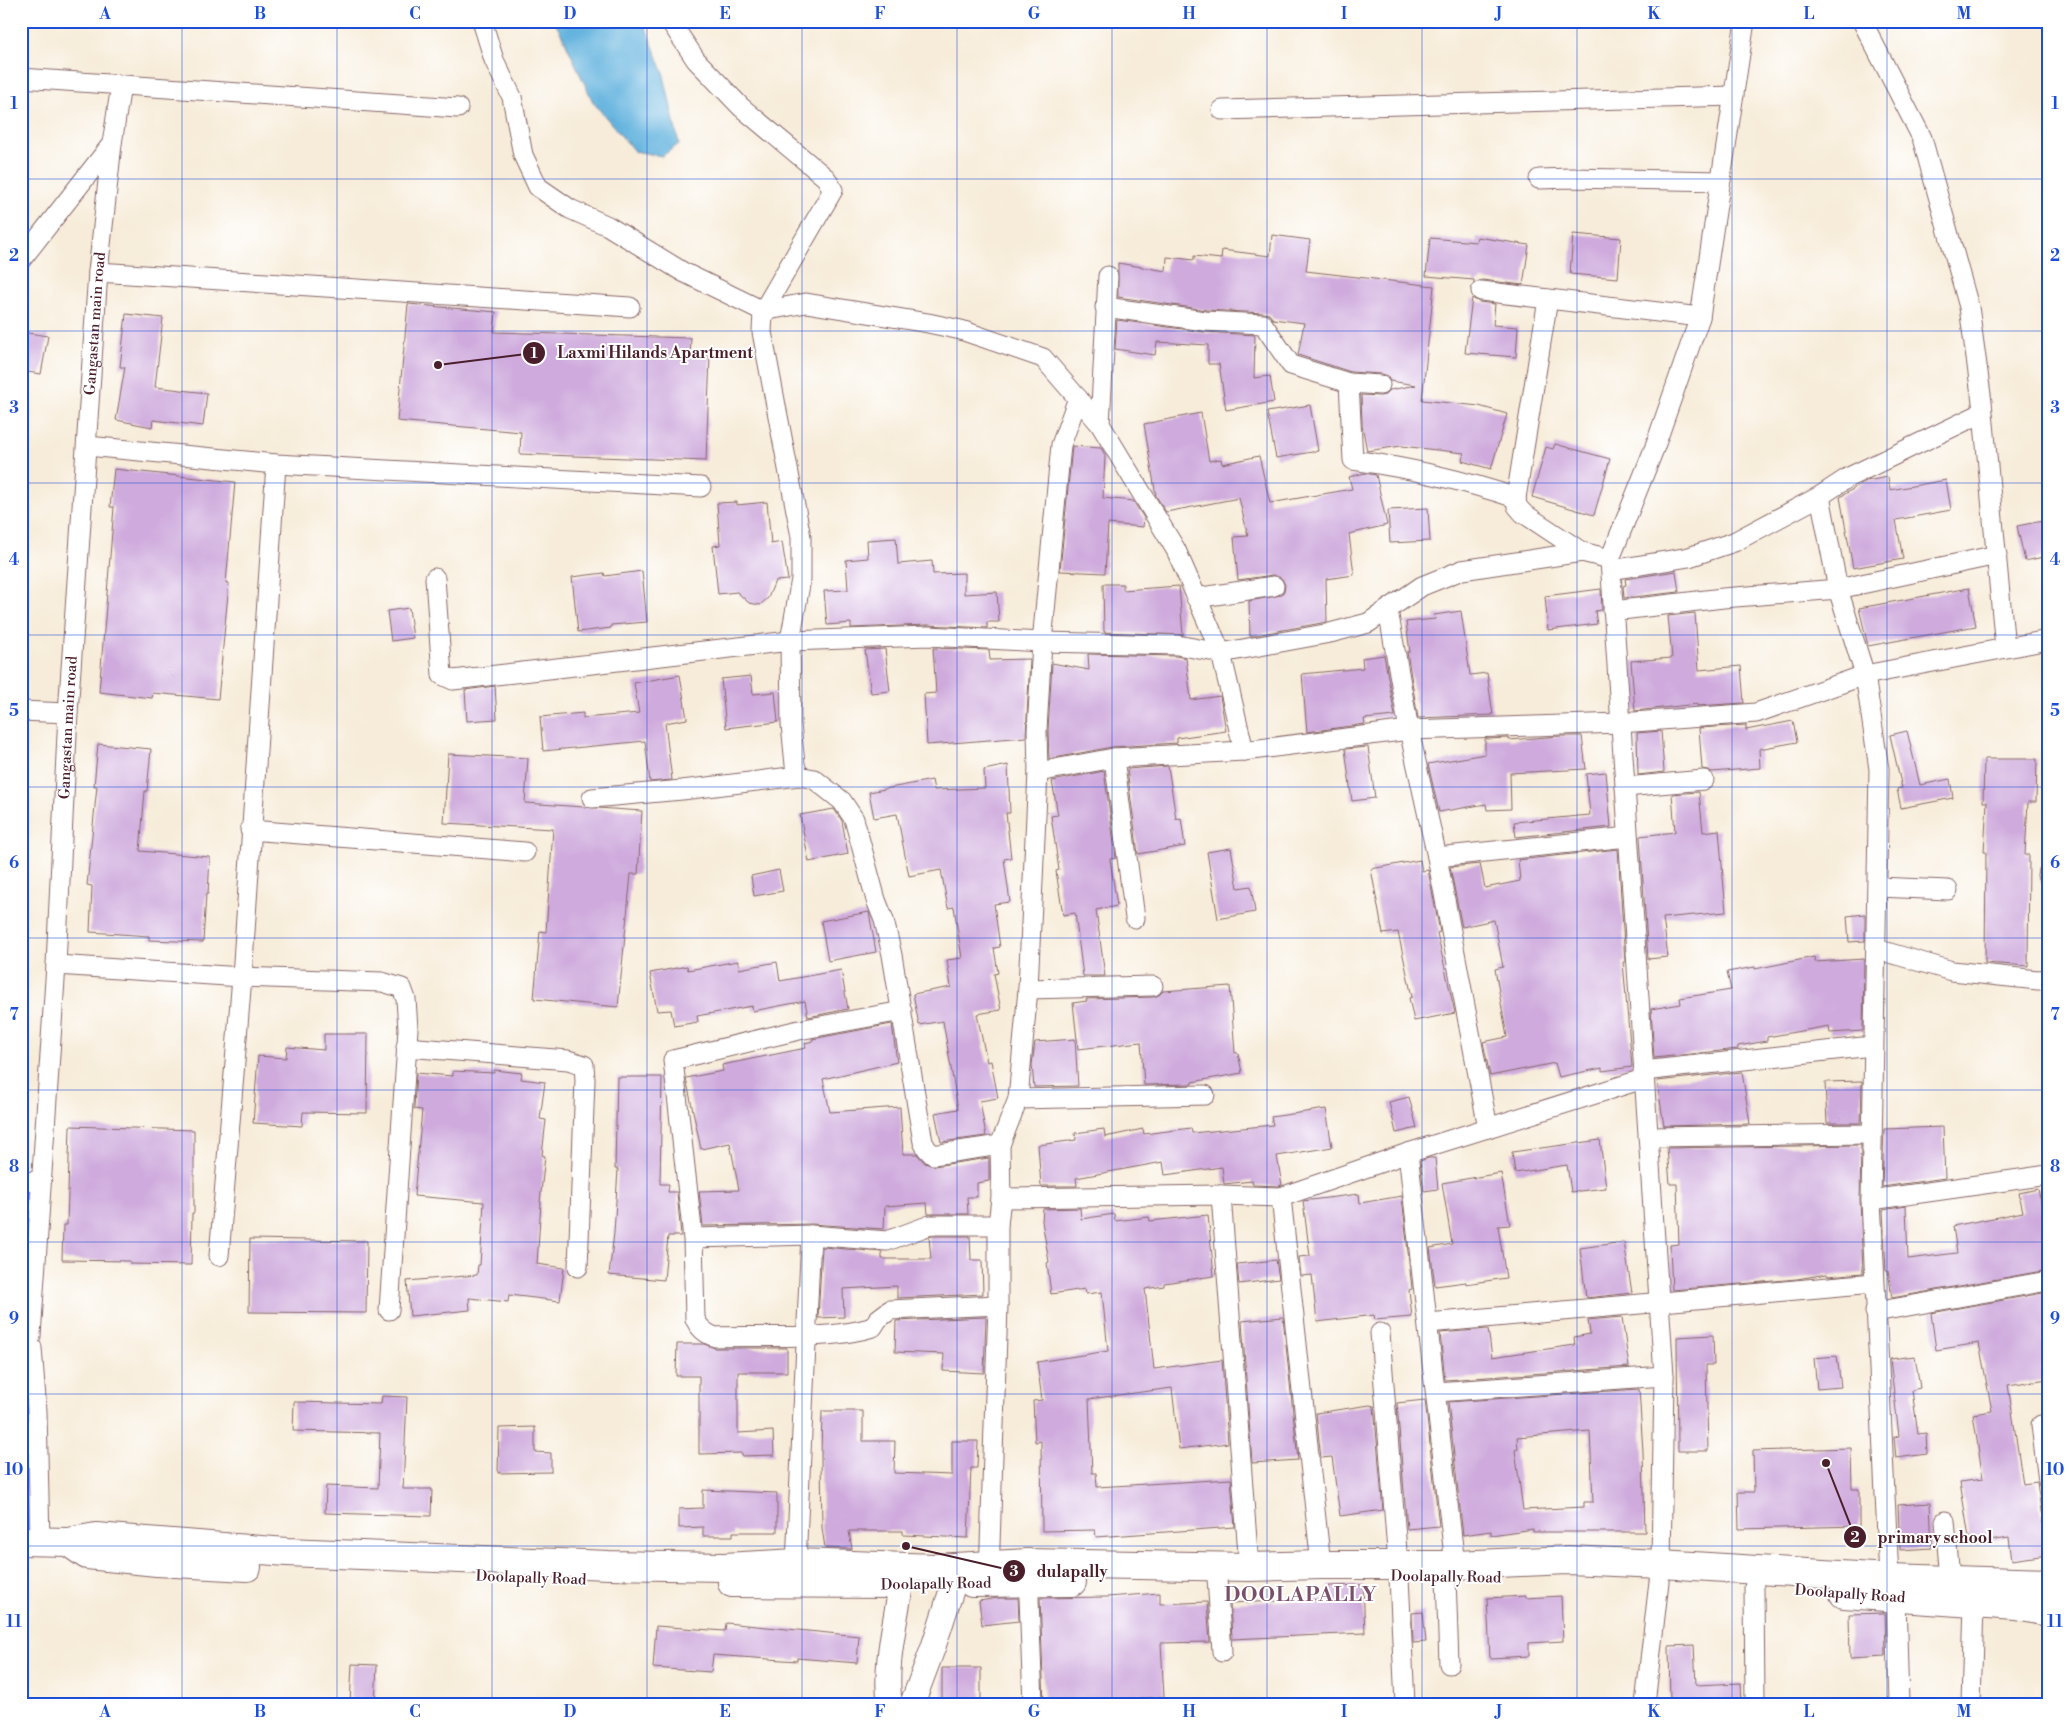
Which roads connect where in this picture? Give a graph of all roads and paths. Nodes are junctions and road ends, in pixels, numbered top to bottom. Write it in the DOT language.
graph roads {
  1 [pos="482,21"];
  2 [pos="670,21"];
  3 [pos="1745,21"];
  4 [pos="1862,21"];
  5 [pos="21,78"];
  6 [pos="121,85"];
  7 [pos="1734,96"];
  8 [pos="458,108"];
  9 [pos="1222,110"];
  10 [pos="112,144"];
  11 [pos="1539,179"];
  12 [pos="1721,181"];
  13 [pos="21,260"];
  14 [pos="98,272"];
  15 [pos="1108,276"];
  16 [pos="1481,291"];
  17 [pos="1548,299"];
  18 [pos="630,306"];
  19 [pos="1105,307"];
  20 [pos="762,311"];
  21 [pos="1700,318"];
  22 [pos="1349,383"];
  23 [pos="1380,385"];
  24 [pos="1078,398"];
  25 [pos="1982,413"];
  26 [pos="1100,424"];
  27 [pos="87,446"];
  28 [pos="276,464"];
  29 [pos="701,487"];
  30 [pos="1820,496"];
  31 [pos="1516,498"];
  32 [pos="1582,552"];
  33 [pos="1997,555"];
  34 [pos="1611,564"];
  35 [pos="435,578"];
  36 [pos="1274,586"];
  37 [pos="1838,590"];
  38 [pos="1196,598"];
  39 [pos="1388,610"];
  40 [pos="1613,611"];
  41 [pos="2048,640"];
  42 [pos="790,641"];
  43 [pos="1042,642"];
  44 [pos="2005,648"];
  45 [pos="1221,653"];
  46 [pos="1865,676"];
  47 [pos="21,711"];
  48 [pos="68,713"];
  49 [pos="1620,723"];
  50 [pos="1409,730"];
  51 [pos="1244,751"];
  52 [pos="1114,758"];
  53 [pos="1038,772"];
  54 [pos="799,776"];
  55 [pos="1704,780"];
  56 [pos="1625,787"];
  57 [pos="592,798"];
  58 [pos="250,830"];
  59 [pos="1628,837"];
  60 [pos="525,852"];
  61 [pos="1437,857"];
  62 [pos="1878,887"];
  63 [pos="1948,890"];
  64 [pos="1135,918"];
  65 [pos="1876,948"];
  66 [pos="56,965"];
  67 [pos="242,977"];
  68 [pos="2048,979"];
  69 [pos="1153,986"];
  70 [pos="1028,989"];
  71 [pos="902,1011"];
  72 [pos="1872,1046"];
  73 [pos="406,1047"];
  74 [pos="1643,1075"];
  75 [pos="1205,1095"];
  76 [pos="1018,1099"];
  77 [pos="1488,1128"];
  78 [pos="1871,1134"];
  79 [pos="1648,1137"];
  80 [pos="1000,1146"];
  81 [pos="1408,1153"];
  82 [pos="2048,1175"];
  83 [pos="21,1181"];
  84 [pos="41,1182"];
  85 [pos="1221,1195"];
  86 [pos="1282,1197"];
  87 [pos="1001,1198"];
  88 [pos="1870,1200"];
  89 [pos="998,1225"];
  90 [pos="811,1235"];
  91 [pos="693,1238"];
  92 [pos="219,1256"];
  93 [pos="578,1267"];
  94 [pos="2048,1281"];
  95 [pos="1874,1283"];
  96 [pos="1658,1302"];
  97 [pos="998,1306"];
  98 [pos="389,1310"];
  99 [pos="1875,1312"];
  100 [pos="1428,1323"];
  101 [pos="1380,1333"];
  102 [pos="805,1335"];
  103 [pos="31,1336"];
  104 [pos="21,1370"];
  105 [pos="1664,1376"];
  106 [pos="1436,1392"];
  107 [pos="2041,1425"];
  108 [pos="2048,1480"];
  109 [pos="1944,1521"];
  110 [pos="31,1541"];
  111 [pos="68,1542"];
  112 [pos="796,1563"];
  113 [pos="1321,1565"];
  114 [pos="1249,1567"];
  115 [pos="1398,1570"];
  116 [pos="1450,1571"];
  117 [pos="1660,1572"];
  118 [pos="1028,1573"];
  119 [pos="989,1574"];
  120 [pos="957,1575"];
  121 [pos="902,1576"];
  122 [pos="1217,1578"];
  123 [pos="1950,1580"];
  124 [pos="2048,1583"];
  125 [pos="1754,1587"];
  126 [pos="1893,1588"];
  127 [pos="1974,1603"];
  128 [pos="2048,1612"];
  129 [pos="1222,1652"];
  130 [pos="1449,1664"];
  131 [pos="890,1704"];
  132 [pos="912,1704"];
  133 [pos="1033,1704"];
  134 [pos="1405,1704"];
  135 [pos="1645,1704"];
  136 [pos="1756,1704"];
  137 [pos="1900,1704"];
  138 [pos="1971,1704"];
  1 -- 20 [label="street"];
  2 -- 20 [label="street"];
  3 -- 7 [label="street"];
  4 -- 25 [label="street"];
  5 -- 6 [label="street"];
  6 -- 8 [label="street"];
  6 -- 10 [label="street, Gangastan main road"];
  7 -- 9 [label="street"];
  7 -- 12 [label="street"];
  10 -- 13 [label="street"];
  10 -- 14 [label="street, Gangastan main road"];
  11 -- 12 [label="street"];
  12 -- 21 [label="street"];
  14 -- 18 [label="street"];
  14 -- 27 [label="street, Gangastan main road"];
  15 -- 19 [label="street"];
  16 -- 17 [label="street"];
  17 -- 21 [label="street"];
  17 -- 31 [label="street"];
  19 -- 22 [label="street"];
  19 -- 26 [label="street"];
  20 -- 24 [label="street"];
  20 -- 42 [label="street"];
  21 -- 34 [label="street"];
  22 -- 23 [label="street"];
  22 -- 31 [label="street"];
  24 -- 26 [label="street"];
  24 -- 43 [label="street"];
  25 -- 30 [label="street"];
  25 -- 33 [label="street"];
  26 -- 38 [label="street"];
  27 -- 28 [label="street"];
  27 -- 48 [label="street, Gangastan main road"];
  28 -- 29 [label="street"];
  28 -- 58 [label="street"];
  30 -- 34 [label="street"];
  30 -- 37 [label="street"];
  31 -- 32 [label="street"];
  32 -- 34 [label="street"];
  32 -- 39 [label="street"];
  33 -- 37 [label="street"];
  33 -- 44 [label="street"];
  34 -- 40 [label="street"];
  35 -- 42 [label="street"];
  36 -- 38 [label="street"];
  37 -- 40 [label="street"];
  37 -- 46 [label="street"];
  38 -- 45 [label="street"];
  39 -- 45 [label="street"];
  39 -- 50 [label="street"];
  40 -- 49 [label="street"];
  41 -- 44 [label="street"];
  42 -- 43 [label="street"];
  42 -- 54 [label="street"];
  43 -- 45 [label="street"];
  43 -- 53 [label="street"];
  44 -- 46 [label="street"];
  45 -- 51 [label="street"];
  46 -- 49 [label="street"];
  46 -- 62 [label="street"];
  47 -- 48 [label="street"];
  48 -- 66 [label="street, Gangastan main road"];
  49 -- 50 [label="street"];
  49 -- 56 [label="street"];
  50 -- 51 [label="street"];
  50 -- 61 [label="street"];
  51 -- 52 [label="street"];
  52 -- 53 [label="street"];
  52 -- 64 [label="street"];
  53 -- 70 [label="street"];
  54 -- 57 [label="street"];
  54 -- 71 [label="street"];
  55 -- 56 [label="street"];
  56 -- 59 [label="street"];
  58 -- 60 [label="street"];
  58 -- 67 [label="street"];
  59 -- 61 [label="street"];
  59 -- 74 [label="street"];
  61 -- 77 [label="street"];
  62 -- 63 [label="street"];
  62 -- 65 [label="street"];
  65 -- 68 [label="street"];
  65 -- 72 [label="street"];
  66 -- 67 [label="street"];
  66 -- 84 [label="street, Gangastan main road"];
  67 -- 73 [label="street"];
  67 -- 92 [label="street"];
  69 -- 70 [label="street"];
  70 -- 76 [label="street"];
  71 -- 80 [label="street"];
  71 -- 91 [label="street"];
  72 -- 74 [label="street"];
  72 -- 78 [label="street"];
  73 -- 93 [label="street"];
  73 -- 98 [label="street"];
  74 -- 77 [label="street"];
  74 -- 79 [label="street"];
  75 -- 76 [label="street"];
  76 -- 80 [label="street"];
  77 -- 81 [label="street"];
  78 -- 79 [label="street"];
  78 -- 88 [label="street"];
  79 -- 96 [label="street"];
  80 -- 87 [label="street"];
  81 -- 86 [label="street"];
  81 -- 100 [label="street"];
  82 -- 88 [label="street"];
  83 -- 84 [label="street"];
  84 -- 103 [label="street, Gangastan main road"];
  85 -- 86 [label="street"];
  85 -- 87 [label="street"];
  85 -- 114 [label="street"];
  86 -- 113 [label="street"];
  87 -- 89 [label="street"];
  88 -- 95 [label="street"];
  89 -- 90 [label="street"];
  89 -- 97 [label="street"];
  90 -- 91 [label="street"];
  90 -- 102 [label="street"];
  91 -- 102 [label="street"];
  94 -- 99 [label="street"];
  95 -- 96 [label="street"];
  95 -- 99 [label="street"];
  96 -- 100 [label="street"];
  96 -- 105 [label="street"];
  97 -- 102 [label="street"];
  97 -- 119 [label="street"];
  99 -- 126 [label="street"];
  100 -- 106 [label="street"];
  101 -- 115 [label="street"];
  102 -- 112 [label="street"];
  103 -- 104 [label="street, Gangastan main road"];
  103 -- 110 [label="street"];
  105 -- 106 [label="street"];
  105 -- 117 [label="street"];
  106 -- 116 [label="street"];
  107 -- 108 [label="street"];
  109 -- 123 [label="street"];
  110 -- 111 [label="main road, Doolapally Road"];
  111 -- 112 [label="main road, Doolapally Road"];
  111 -- 121 [label="main road, Doolapally Road"];
  112 -- 121 [label="main road, Doolapally Road"];
  113 -- 114 [label="main road, Doolapally Road"];
  113 -- 115 [label="main road, Doolapally Road"];
  114 -- 118 [label="main road, Doolapally Road"];
  115 -- 116 [label="main road, Doolapally Road"];
  115 -- 122 [label="main road, Doolapally Road"];
  115 -- 134 [label="street"];
  116 -- 117 [label="main road, Doolapally Road"];
  116 -- 130 [label="street"];
  117 -- 125 [label="main road, Doolapally Road"];
  117 -- 126 [label="main road, Doolapally Road"];
  117 -- 135 [label="street"];
  118 -- 119 [label="main road, Doolapally Road"];
  118 -- 122 [label="main road, Doolapally Road"];
  118 -- 133 [label="street"];
  119 -- 120 [label="main road, Doolapally Road"];
  120 -- 121 [label="main road, Doolapally Road"];
  120 -- 132 [label="street"];
  121 -- 131 [label="street"];
  122 -- 129 [label="street"];
  123 -- 124 [label="main road, Doolapally Road"];
  123 -- 126 [label="main road, Doolapally Road"];
  125 -- 126 [label="main road, Doolapally Road"];
  125 -- 136 [label="street"];
  126 -- 127 [label="main road, Doolapally Road"];
  126 -- 137 [label="street"];
  127 -- 128 [label="main road, Doolapally Road"];
  127 -- 138 [label="street"];
}
